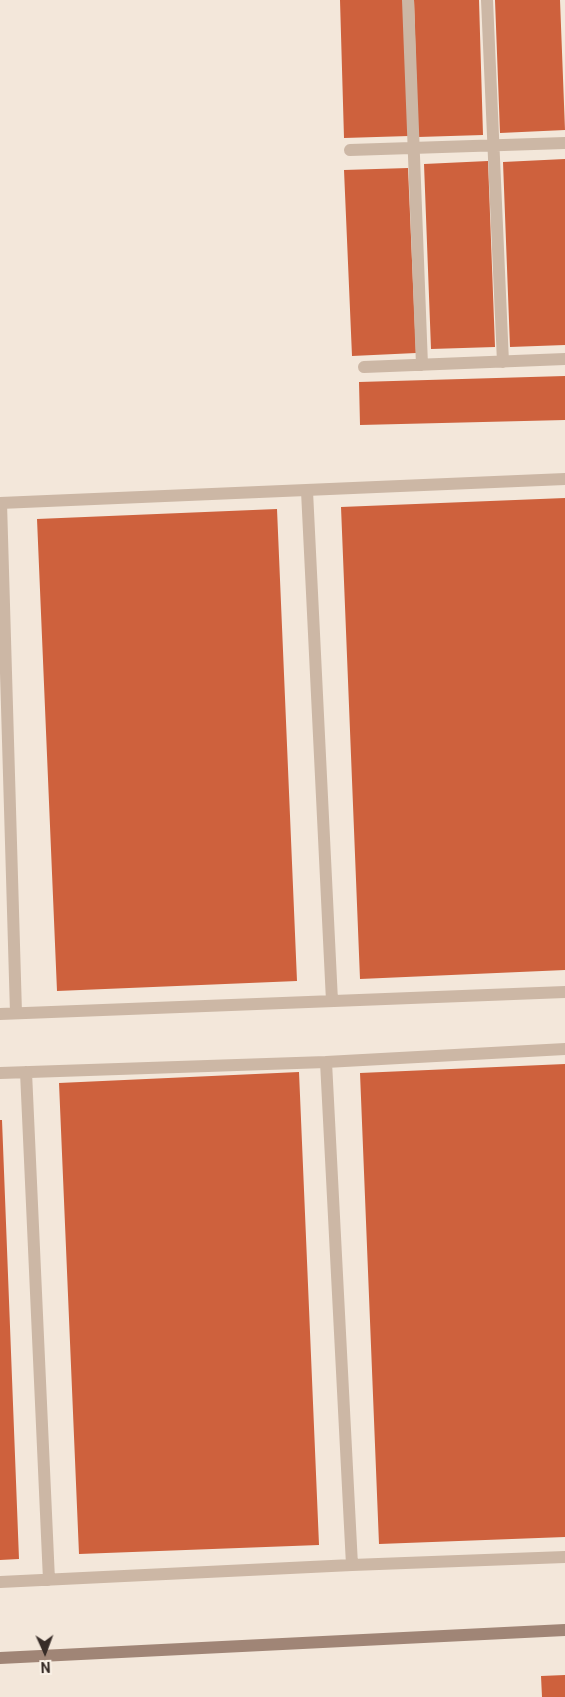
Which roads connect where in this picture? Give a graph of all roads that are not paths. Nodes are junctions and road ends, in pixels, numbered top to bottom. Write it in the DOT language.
graph roads {
  1 [pos="408,0"];
  2 [pos="487,0"];
  3 [pos="565,143"];
  4 [pos="494,146"];
  5 [pos="414,148"];
  6 [pos="350,150"];
  7 [pos="565,359"];
  8 [pos="502,362"];
  9 [pos="422,365"];
  10 [pos="364,367"];
  11 [pos="565,479"];
  12 [pos="306,490"];
  13 [pos="1,503"];
  14 [pos="565,992"];
  15 [pos="332,1002"];
  16 [pos="16,1013"];
  17 [pos="0,1014"];
  18 [pos="565,1050"];
  19 [pos="326,1062"];
  20 [pos="26,1072"];
  21 [pos="0,1073"];
  22 [pos="565,1557"];
  23 [pos="352,1565"];
  24 [pos="49,1580"];
  25 [pos="0,1582"];
  26 [pos="565,1630"];
  27 [pos="0,1658"];
  1 -- 5 [label="lane"];
  2 -- 4 [label="lane"];
  3 -- 4 [label="lane"];
  4 -- 5 [label="lane"];
  4 -- 8 [label="lane"];
  5 -- 6 [label="lane"];
  5 -- 9 [label="lane"];
  7 -- 8 [label="lane"];
  8 -- 9 [label="lane"];
  9 -- 10 [label="lane"];
  11 -- 12 [label="lane"];
  12 -- 13 [label="lane"];
  12 -- 15 [label="lane"];
  13 -- 16 [label="lane"];
  14 -- 15 [label="lane"];
  15 -- 16 [label="lane"];
  16 -- 17 [label="lane"];
  18 -- 19 [label="lane"];
  19 -- 20 [label="lane"];
  19 -- 23 [label="lane"];
  20 -- 21 [label="lane"];
  20 -- 24 [label="lane"];
  22 -- 23 [label="lane"];
  23 -- 24 [label="lane"];
  24 -- 25 [label="lane"];
  26 -- 27 [label="street"];
}
